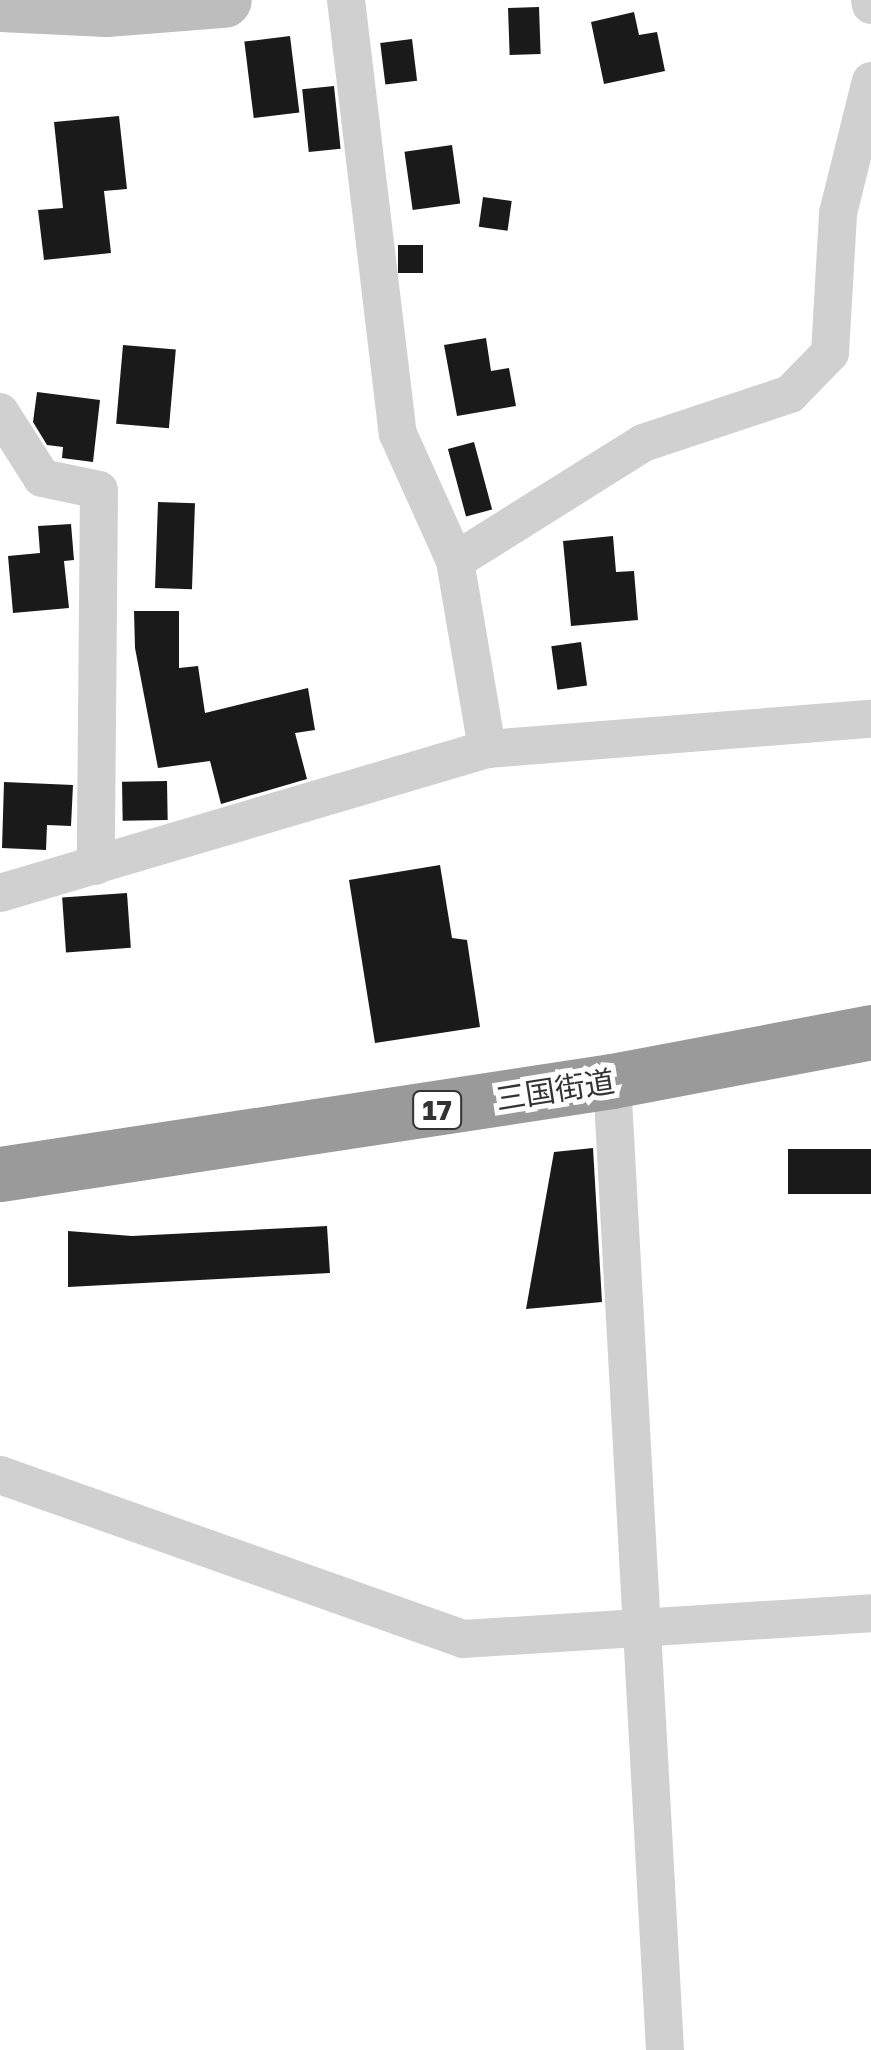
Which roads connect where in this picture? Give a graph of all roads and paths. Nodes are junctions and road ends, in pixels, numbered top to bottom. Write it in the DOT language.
graph roads {
  1 [pos="224,0"];
  2 [pos="346,0"];
  3 [pos="0,4"];
  4 [pos="107,5"];
  5 [pos="871,81"];
  6 [pos="0,412"];
  7 [pos="455,562"];
  8 [pos="871,719"];
  9 [pos="487,750"];
  10 [pos="96,866"];
  11 [pos="0,894"];
  12 [pos="871,1032"];
  13 [pos="612,1081"];
  14 [pos="0,1174"];
  15 [pos="0,1474"];
  16 [pos="871,1613"];
  17 [pos="646,1625"];
  18 [pos="665,2050"];
  1 -- 4 [label="main road"];
  2 -- 7 [label="street"];
  3 -- 4 [label="main road"];
  5 -- 7 [label="street"];
  6 -- 10 [label="street"];
  7 -- 9 [label="street"];
  8 -- 9 [label="street"];
  9 -- 10 [label="street"];
  10 -- 11 [label="street"];
  12 -- 13 [label="highway, 三国街道 / 17"];
  13 -- 14 [label="highway, 三国街道 / 17"];
  13 -- 17 [label="street"];
  15 -- 17 [label="street"];
  16 -- 17 [label="street"];
  17 -- 18 [label="street"];
}
